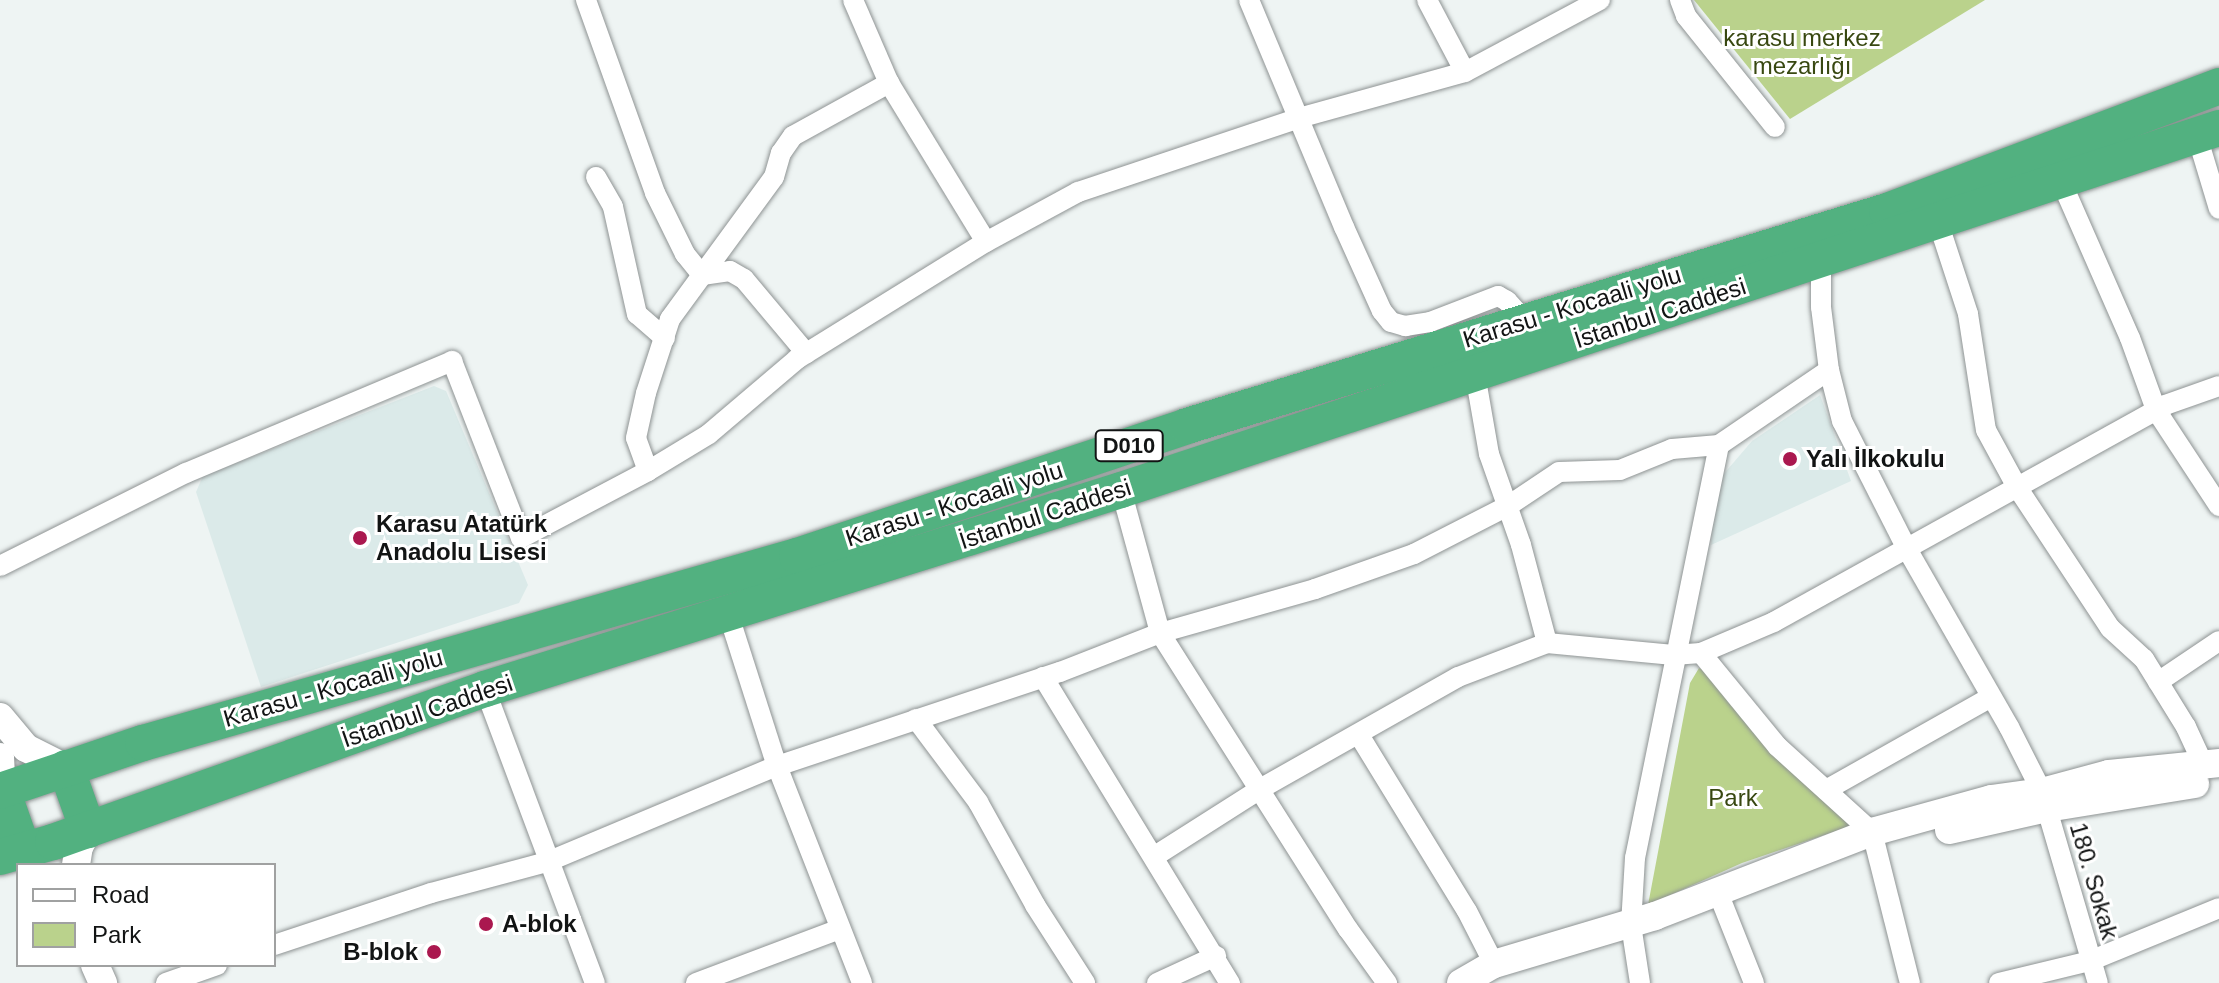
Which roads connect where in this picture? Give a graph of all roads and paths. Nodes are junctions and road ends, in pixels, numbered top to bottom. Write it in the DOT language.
graph roads {
  1 [pos="586,0"];
  2 [pos="853,0"];
  3 [pos="1249,0"];
  4 [pos="1427,0"];
  5 [pos="1600,0"];
  6 [pos="1680,0"];
  7 [pos="1575,5"];
  8 [pos="1465,72"];
  9 [pos="889,83"];
  10 [pos="2219,86"];
  11 [pos="1299,118"];
  12 [pos="1775,127"];
  13 [pos="2208,132"];
  14 [pos="596,177"];
  15 [pos="2061,181"];
  16 [pos="2219,209"];
  17 [pos="1938,222"];
  18 [pos="986,242"];
  19 [pos="1821,260"];
  20 [pos="702,275"];
  21 [pos="1525,321"];
  22 [pos="665,338"];
  23 [pos="806,353"];
  24 [pos="1829,370"];
  25 [pos="1475,374"];
  26 [pos="2219,386"];
  27 [pos="2156,410"];
  28 [pos="1719,445"];
  29 [pos="648,471"];
  30 [pos="2017,487"];
  31 [pos="1121,490"];
  32 [pos="1508,506"];
  33 [pos="2219,506"];
  34 [pos="1907,549"];
  35 [pos="0,566"];
  36 [pos="729,616"];
  37 [pos="1160,633"];
  38 [pos="2219,641"];
  39 [pos="1547,643"];
  40 [pos="1701,653"];
  41 [pos="1673,655"];
  42 [pos="1043,677"];
  43 [pos="2158,682"];
  44 [pos="485,689"];
  45 [pos="1991,697"];
  46 [pos="0,717"];
  47 [pos="916,719"];
  48 [pos="1359,735"];
  49 [pos="777,766"];
  50 [pos="66,768"];
  51 [pos="2214,770"];
  52 [pos="1,779"];
  53 [pos="1260,789"];
  54 [pos="1826,790"];
  55 [pos="2044,800"];
  56 [pos="88,830"];
  57 [pos="1874,840"];
  58 [pos="40,856"];
  59 [pos="1155,856"];
  60 [pos="547,862"];
  61 [pos="1720,898"];
  62 [pos="2219,908"];
  63 [pos="840,929"];
  64 [pos="1632,932"];
  65 [pos="276,944"];
  66 [pos="1216,956"];
  67 [pos="2090,961"];
  68 [pos="211,967"];
  69 [pos="1492,974"];
  70 [pos="703,982"];
  71 [pos="166,983"];
  72 [pos="595,983"];
  73 [pos="862,983"];
  74 [pos="1085,983"];
  75 [pos="1157,983"];
  76 [pos="1230,983"];
  77 [pos="1387,983"];
  78 [pos="1461,983"];
  79 [pos="1640,983"];
  80 [pos="1754,983"];
  81 [pos="1910,983"];
  82 [pos="1999,983"];
  83 [pos="2098,983"];
  1 -- 20 [label="street"];
  2 -- 9 [label="street"];
  3 -- 11 [label="street"];
  4 -- 8 [label="street"];
  5 -- 7 [label="street"];
  6 -- 12 [label="street"];
  7 -- 8 [label="street"];
  8 -- 11 [label="street"];
  9 -- 18 [label="street"];
  9 -- 20 [label="street"];
  10 -- 21 [label="highway, Karasu - Kocaali yolu / D010"];
  11 -- 18 [label="street"];
  11 -- 21 [label="street"];
  13 -- 15 [label="highway, İstanbul Caddesi / D010"];
  13 -- 16 [label="street"];
  14 -- 22 [label="street"];
  15 -- 17 [label="highway, İstanbul Caddesi / D010"];
  15 -- 27 [label="street"];
  17 -- 19 [label="highway, İstanbul Caddesi / D010"];
  17 -- 30 [label="street"];
  18 -- 23 [label="street"];
  19 -- 24 [label="street, 180. Sokak"];
  19 -- 25 [label="highway, İstanbul Caddesi / D010"];
  20 -- 22 [label="street"];
  20 -- 23 [label="street"];
  21 -- 50 [label="highway, Karasu - Kocaali yolu / D010"];
  22 -- 29 [label="street"];
  23 -- 29 [label="street"];
  24 -- 28 [label="street"];
  24 -- 34 [label="street, 180. Sokak"];
  25 -- 31 [label="highway, İstanbul Caddesi / D010"];
  25 -- 32 [label="street"];
  26 -- 27 [label="street"];
  27 -- 30 [label="street"];
  27 -- 33 [label="street"];
  28 -- 32 [label="street"];
  28 -- 41 [label="street"];
  29 -- 35 [label="street"];
  30 -- 34 [label="street"];
  30 -- 43 [label="street"];
  31 -- 36 [label="highway, İstanbul Caddesi / D010"];
  31 -- 37 [label="street"];
  32 -- 37 [label="street"];
  32 -- 39 [label="street"];
  34 -- 40 [label="street"];
  34 -- 45 [label="street, 180. Sokak"];
  36 -- 44 [label="highway, İstanbul Caddesi / D010"];
  36 -- 49 [label="street"];
  37 -- 42 [label="street"];
  37 -- 53 [label="street"];
  38 -- 43 [label="street"];
  39 -- 41 [label="street"];
  39 -- 48 [label="street"];
  40 -- 41 [label="street"];
  40 -- 54 [label="street"];
  41 -- 64 [label="street"];
  42 -- 47 [label="street"];
  42 -- 59 [label="street"];
  43 -- 51 [label="street"];
  44 -- 56 [label="highway, İstanbul Caddesi / D010"];
  44 -- 60 [label="street"];
  45 -- 54 [label="street"];
  45 -- 55 [label="street, 180. Sokak"];
  46 -- 50 [label="main road"];
  47 -- 49 [label="street"];
  47 -- 74 [label="street"];
  48 -- 53 [label="street"];
  48 -- 69 [label="street"];
  49 -- 60 [label="street"];
  49 -- 63 [label="street"];
  50 -- 52 [label="highway, Karasu - Kocaali yolu / D010"];
  50 -- 56 [label="highway"];
  51 -- 55 [label="main road"];
  52 -- 58 [label="highway"];
  53 -- 59 [label="street"];
  53 -- 77 [label="street"];
  54 -- 57 [label="street"];
  55 -- 57 [label="main road"];
  55 -- 67 [label="street, 180. Sokak"];
  56 -- 58 [label="highway, İstanbul Caddesi / D010"];
  57 -- 61 [label="main road"];
  57 -- 81 [label="street"];
  59 -- 66 [label="street"];
  60 -- 65 [label="street"];
  60 -- 72 [label="street"];
  61 -- 64 [label="main road"];
  61 -- 80 [label="street"];
  62 -- 67 [label="street"];
  63 -- 70 [label="street"];
  63 -- 73 [label="street"];
  64 -- 69 [label="main road"];
  64 -- 79 [label="street"];
  66 -- 75 [label="street"];
  66 -- 76 [label="street"];
  67 -- 82 [label="street"];
  67 -- 83 [label="street, 180. Sokak"];
  68 -- 71 [label="street"];
  69 -- 78 [label="main road"];
}
